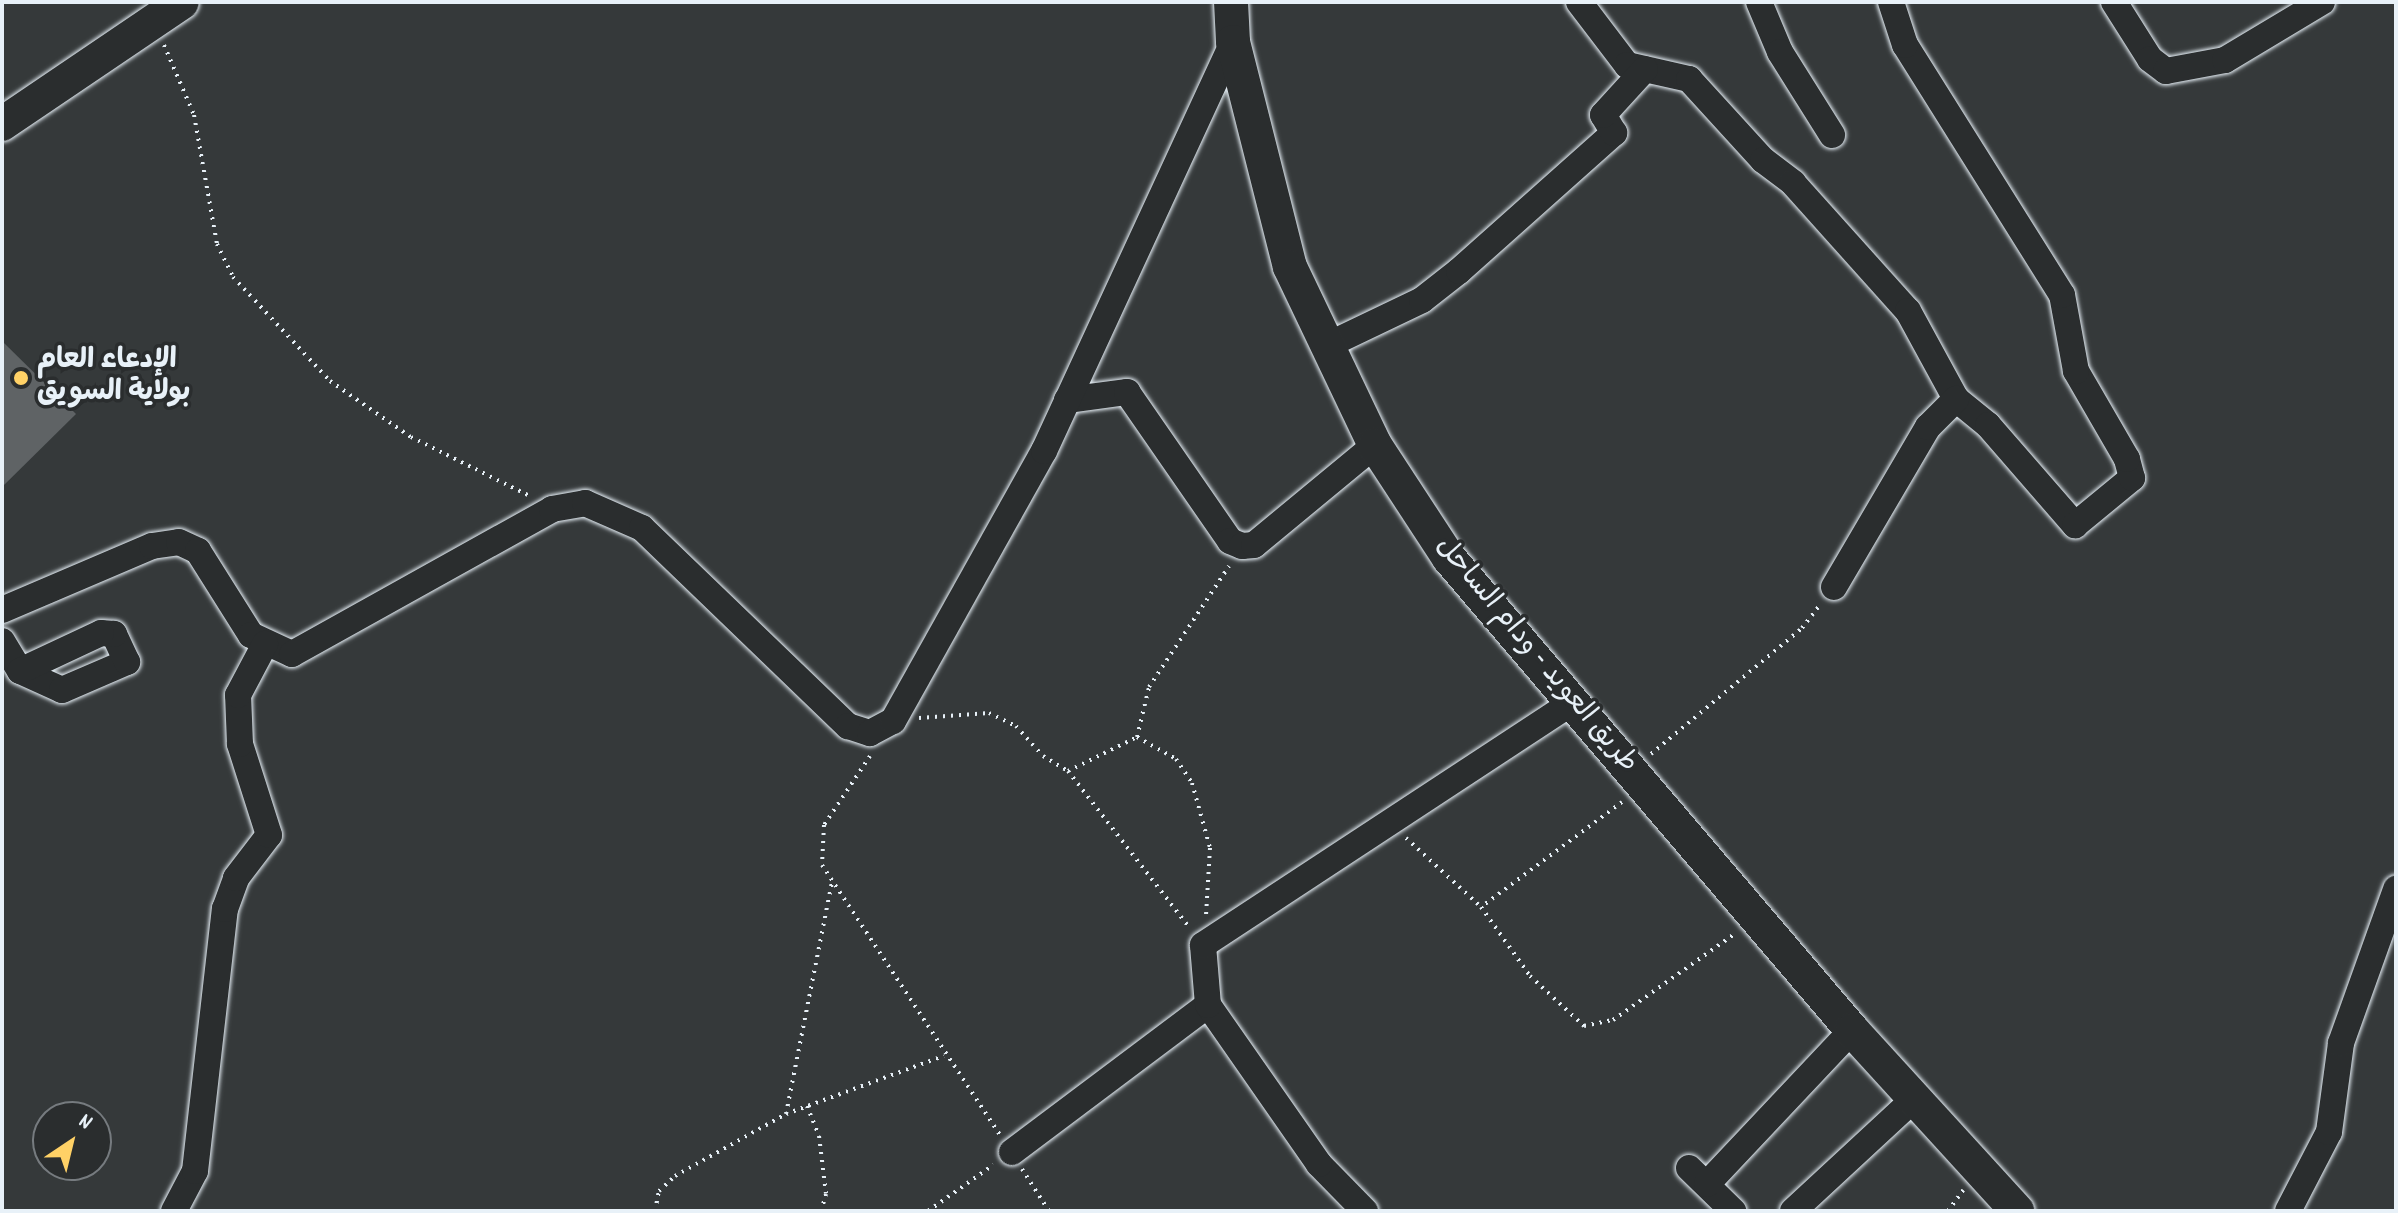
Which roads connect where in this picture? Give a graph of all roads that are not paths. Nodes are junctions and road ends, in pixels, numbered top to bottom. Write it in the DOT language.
graph roads {
  1 [pos="1231,2"];
  2 [pos="1579,2"];
  3 [pos="1759,2"];
  4 [pos="1891,2"];
  5 [pos="2114,2"];
  6 [pos="2322,2"];
  7 [pos="156,14"];
  8 [pos="1233,42"];
  9 [pos="1645,69"];
  10 [pos="2,124"];
  11 [pos="1832,135"];
  12 [pos="1326,346"];
  13 [pos="1956,399"];
  14 [pos="1067,400"];
  15 [pos="1375,445"];
  16 [pos="1834,587"];
  17 [pos="2,610"];
  18 [pos="2,641"];
  19 [pos="265,644"];
  20 [pos="20,671"];
  21 [pos="1572,703"];
  22 [pos="2396,889"];
  23 [pos="1208,1005"];
  24 [pos="1852,1030"];
  25 [pos="1915,1098"];
  26 [pos="1012,1152"];
  27 [pos="174,1211"];
  28 [pos="1365,1211"];
  29 [pos="1733,1211"];
  30 [pos="1793,1211"];
  31 [pos="2017,1211"];
  32 [pos="2288,1211"];
  1 -- 8 [label="main road, طريق العويد - ودام الساحل"];
  2 -- 9 [label="street"];
  3 -- 11 [label="street"];
  4 -- 13 [label="street"];
  5 -- 6 [label="street"];
  7 -- 10 [label="main road"];
  8 -- 12 [label="main road, طريق العويد - ودام الساحل"];
  8 -- 14 [label="street"];
  9 -- 12 [label="street"];
  9 -- 13 [label="street"];
  12 -- 15 [label="main road, طريق العويد - ودام الساحل"];
  13 -- 16 [label="street"];
  14 -- 15 [label="street"];
  14 -- 19 [label="street"];
  15 -- 21 [label="main road, طريق العويد - ودام الساحل"];
  17 -- 19 [label="street"];
  18 -- 20 [label="street"];
  19 -- 27 [label="street"];
  21 -- 23 [label="street"];
  21 -- 24 [label="main road, طريق العويد - ودام الساحل"];
  22 -- 32 [label="street"];
  23 -- 26 [label="street"];
  23 -- 28 [label="street"];
  24 -- 25 [label="main road, طريق العويد - ودام الساحل"];
  24 -- 29 [label="street"];
  25 -- 30 [label="street"];
  25 -- 31 [label="main road, طريق العويد - ودام الساحل"];
}
